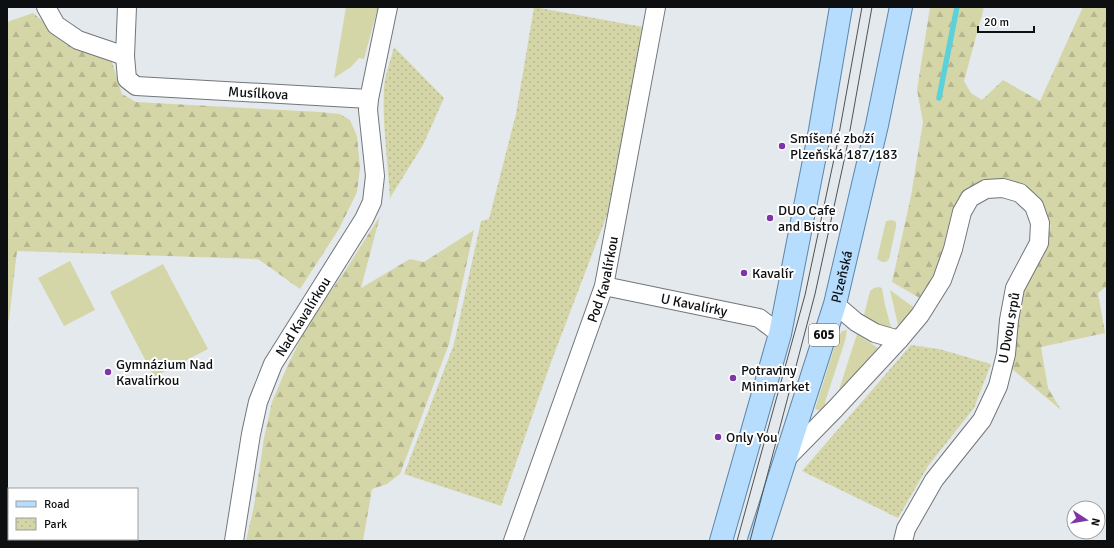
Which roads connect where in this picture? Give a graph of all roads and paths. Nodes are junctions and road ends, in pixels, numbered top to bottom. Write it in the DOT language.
graph roads {
  1 [pos="46,7"];
  2 [pos="127,7"];
  3 [pos="388,7"];
  4 [pos="656,7"];
  5 [pos="841,7"];
  6 [pos="900,7"];
  7 [pos="125,56"];
  8 [pos="369,99"];
  9 [pos="604,286"];
  10 [pos="834,304"];
  11 [pos="780,334"];
  12 [pos="899,340"];
  13 [pos="783,462"];
  14 [pos="234,541"];
  15 [pos="513,541"];
  16 [pos="721,541"];
  17 [pos="759,541"];
  18 [pos="903,541"];
  1 -- 7 [label="street"];
  2 -- 7 [label="street, Musílkova"];
  3 -- 8 [label="street"];
  4 -- 9 [label="street, Pod Kavalírkou"];
  5 -- 11 [label="main road"];
  6 -- 10 [label="main road, Plzeňská / 605"];
  7 -- 8 [label="street, Musílkova"];
  8 -- 14 [label="street, Nad Kavalírkou"];
  9 -- 11 [label="street, U Kavalírky"];
  9 -- 15 [label="street, Pod Kavalírkou"];
  10 -- 12 [label="street"];
  10 -- 13 [label="main road, Plzeňská / 605"];
  11 -- 16 [label="main road"];
  12 -- 13 [label="street, U Dvou srpů"];
  12 -- 18 [label="street, U Dvou srpů"];
  13 -- 17 [label="main road, Plzeňská / 605"];
}
